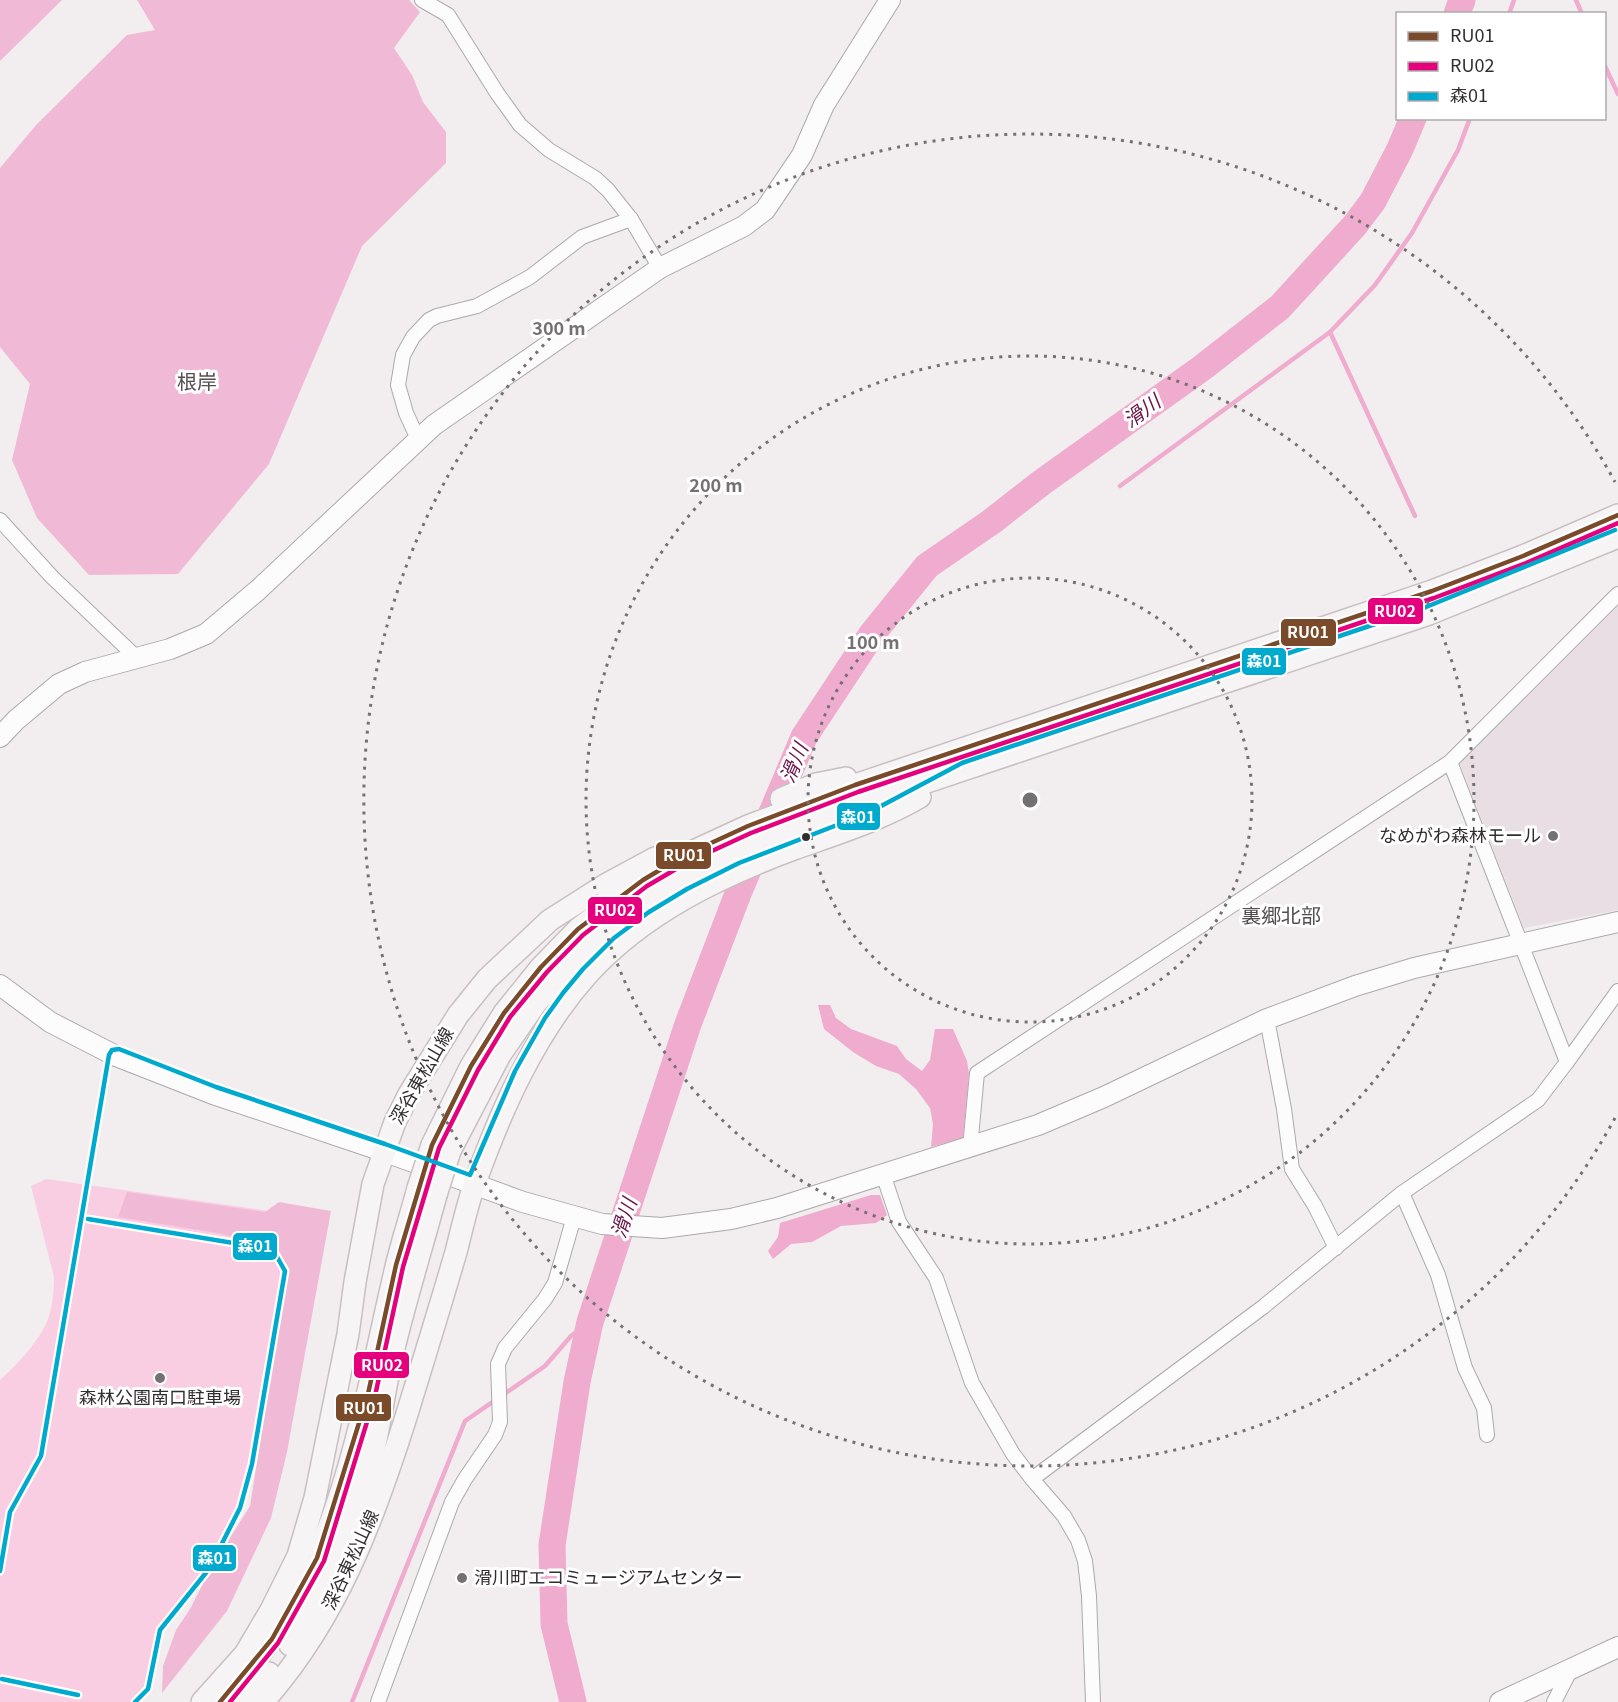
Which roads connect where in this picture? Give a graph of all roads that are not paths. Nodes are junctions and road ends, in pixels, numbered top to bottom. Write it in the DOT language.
graph roads {
  1 [pos="422,0"];
  2 [pos="890,0"];
  3 [pos="631,219"];
  4 [pos="660,268"];
  5 [pos="418,439"];
  6 [pos="1618,515"];
  7 [pos="0,520"];
  8 [pos="1618,537"];
  9 [pos="1618,594"];
  10 [pos="137,658"];
  11 [pos="0,737"];
  12 [pos="1450,762"];
  13 [pos="914,765"];
  14 [pos="964,770"];
  15 [pos="1618,922"];
  16 [pos="1519,943"];
  17 [pos="0,985"];
  18 [pos="1618,991"];
  19 [pos="1267,1018"];
  20 [pos="1567,1062"];
  21 [pos="441,1148"];
  22 [pos="970,1148"];
  23 [pos="383,1151"];
  24 [pos="883,1174"];
  25 [pos="474,1185"];
  26 [pos="427,1192"];
  27 [pos="1402,1193"];
  28 [pos="583,1219"];
  29 [pos="1336,1248"];
  30 [pos="1487,1435"];
  31 [pos="1032,1479"];
  32 [pos="1618,1647"];
  33 [pos="1571,1669"];
  34 [pos="202,1702"];
  35 [pos="219,1702"];
  36 [pos="244,1702"];
  37 [pos="263,1702"];
  38 [pos="378,1702"];
  39 [pos="1093,1702"];
  40 [pos="1500,1702"];
  41 [pos="1554,1702"];
  1 -- 3 [label="street"];
  2 -- 4 [label="street"];
  3 -- 4 [label="street"];
  3 -- 5 [label="street"];
  4 -- 5 [label="street"];
  5 -- 10 [label="street"];
  6 -- 13 [label="main road, 深谷東松山線"];
  7 -- 10 [label="street"];
  8 -- 14 [label="main road, 深谷東松山線"];
  9 -- 12 [label="street"];
  10 -- 11 [label="street"];
  12 -- 16 [label="street"];
  12 -- 22 [label="street"];
  13 -- 21 [label="main road, 深谷東松山線"];
  13 -- 23 [label="main road, 深谷東松山線"];
  14 -- 21 [label="main road, 深谷東松山線"];
  14 -- 25 [label="main road, 深谷東松山線"];
  15 -- 16 [label="street"];
  16 -- 19 [label="street"];
  16 -- 20 [label="street"];
  17 -- 23 [label="street"];
  18 -- 20 [label="street"];
  19 -- 22 [label="street"];
  19 -- 29 [label="street"];
  20 -- 27 [label="street"];
  21 -- 26 [label="main road, 深谷東松山線, bridge"];
  22 -- 24 [label="street"];
  23 -- 25 [label="street"];
  23 -- 34 [label="main road, 深谷東松山線"];
  24 -- 28 [label="street"];
  24 -- 31 [label="street"];
  25 -- 28 [label="street"];
  25 -- 37 [label="main road, 深谷東松山線"];
  26 -- 35 [label="main road, 深谷東松山線"];
  26 -- 36 [label="main road, 深谷東松山線"];
  27 -- 29 [label="street"];
  27 -- 30 [label="street"];
  28 -- 38 [label="street"];
  29 -- 31 [label="street"];
  31 -- 39 [label="street"];
  32 -- 33 [label="street"];
  33 -- 40 [label="street"];
  33 -- 41 [label="street"];
}
